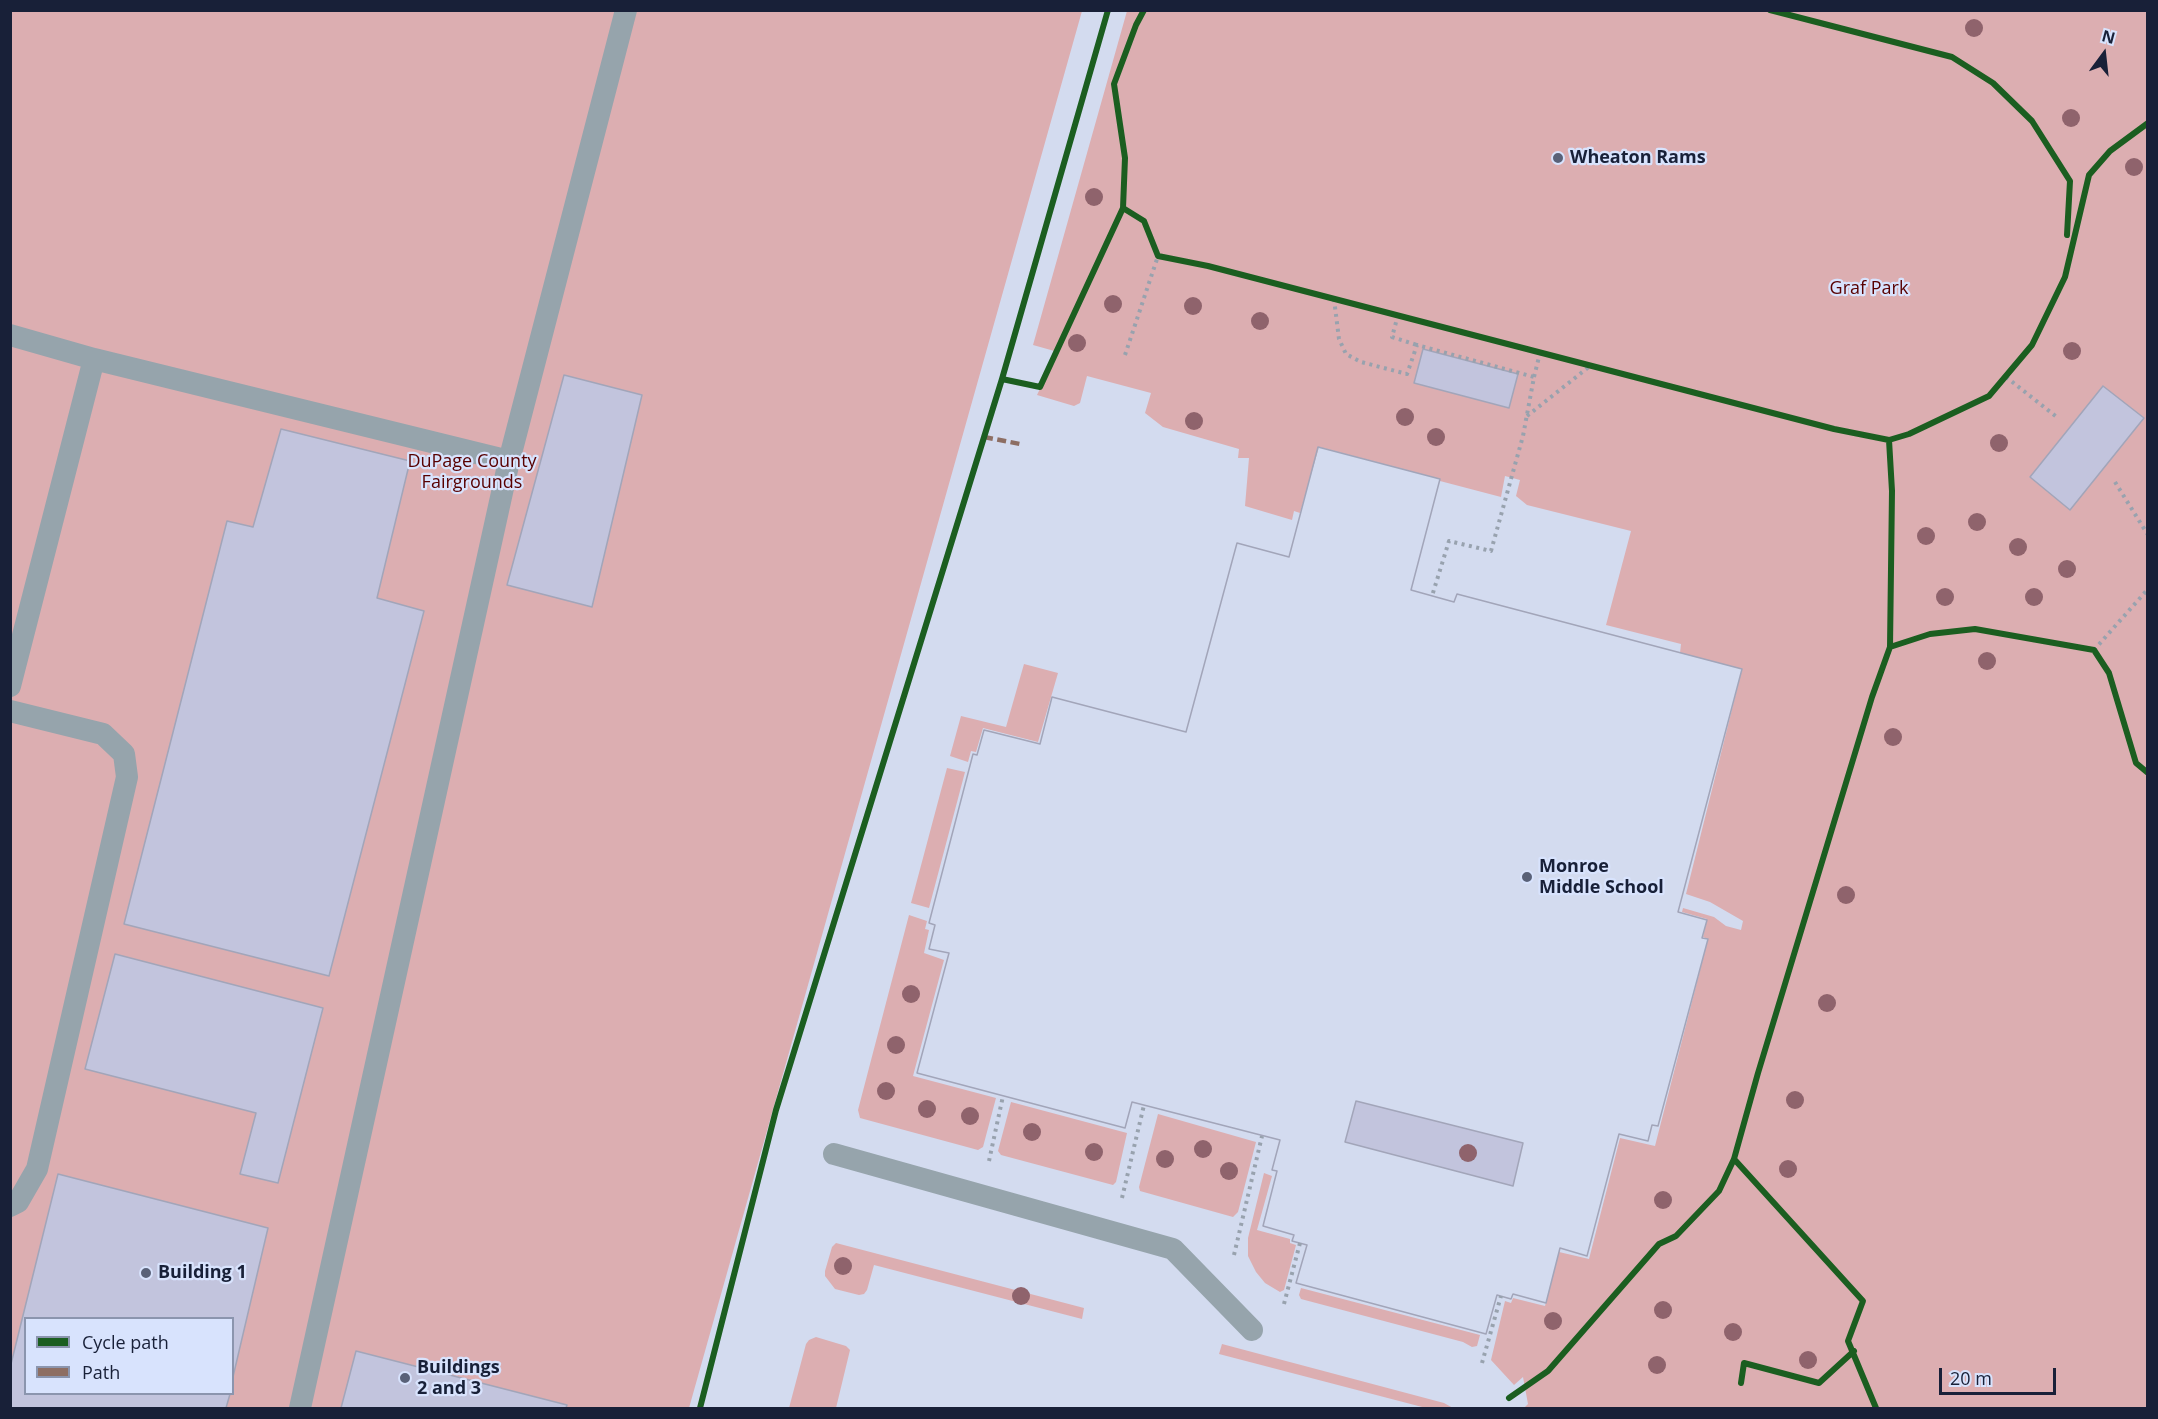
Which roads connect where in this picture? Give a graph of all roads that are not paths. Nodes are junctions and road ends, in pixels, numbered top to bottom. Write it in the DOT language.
graph roads {
  1 [pos="626,10"];
  2 [pos="10,335"];
  3 [pos="94,359"];
  4 [pos="509,461"];
  5 [pos="10,686"];
  6 [pos="10,711"];
  7 [pos="834,1154"];
  8 [pos="10,1206"];
  9 [pos="1252,1330"];
  10 [pos="300,1408"];
  1 -- 4 [label="lane"];
  2 -- 3 [label="lane"];
  3 -- 4 [label="lane"];
  3 -- 5 [label="lane"];
  4 -- 10 [label="lane"];
  6 -- 8 [label="lane"];
  7 -- 9 [label="lane"];
}
